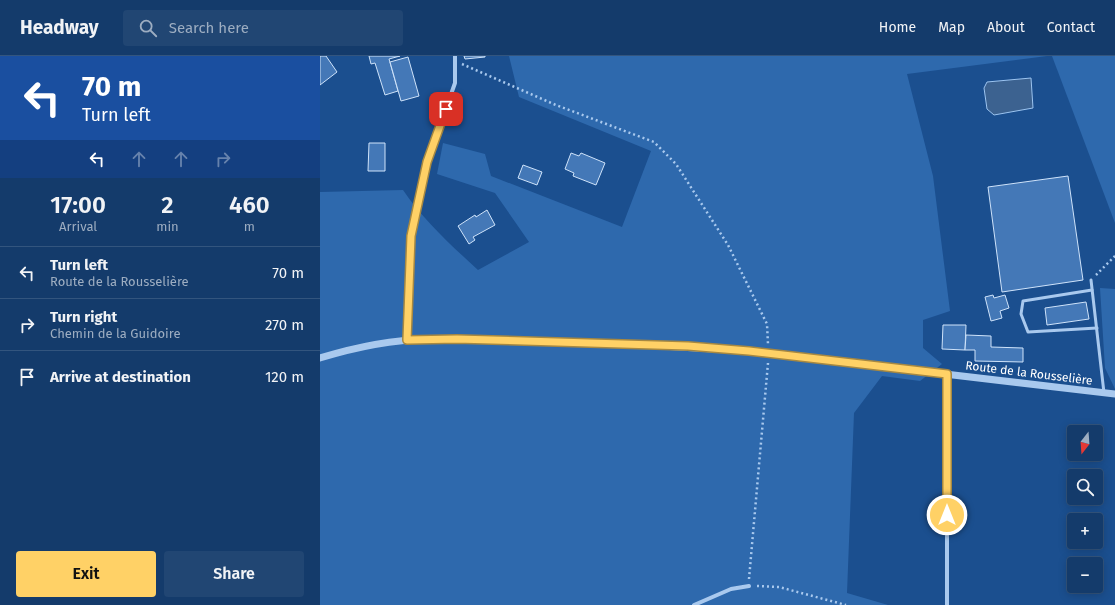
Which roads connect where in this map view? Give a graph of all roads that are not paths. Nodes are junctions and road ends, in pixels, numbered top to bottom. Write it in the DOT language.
graph roads {
  1 [pos="455,56"];
  2 [pos="1091,280"];
  3 [pos="1092,290"];
  4 [pos="1097,328"];
  5 [pos="407,340"];
  6 [pos="320,358"];
  7 [pos="947,374"];
  8 [pos="1104,393"];
  9 [pos="1115,394"];
  10 [pos="749,586"];
  11 [pos="694,605"];
  12 [pos="947,605"];
  1 -- 5 [label="street"];
  2 -- 3 [label="lane"];
  3 -- 4 [label="lane"];
  3 -- 4 [label="lane"];
  4 -- 8 [label="lane"];
  5 -- 6 [label="street, Route de la Rousselière"];
  5 -- 7 [label="street, Route de la Rousselière"];
  7 -- 8 [label="street, Route de la Rousselière"];
  7 -- 12 [label="street"];
  8 -- 9 [label="street, Route de la Rousselière"];
  10 -- 11 [label="street"];
}
